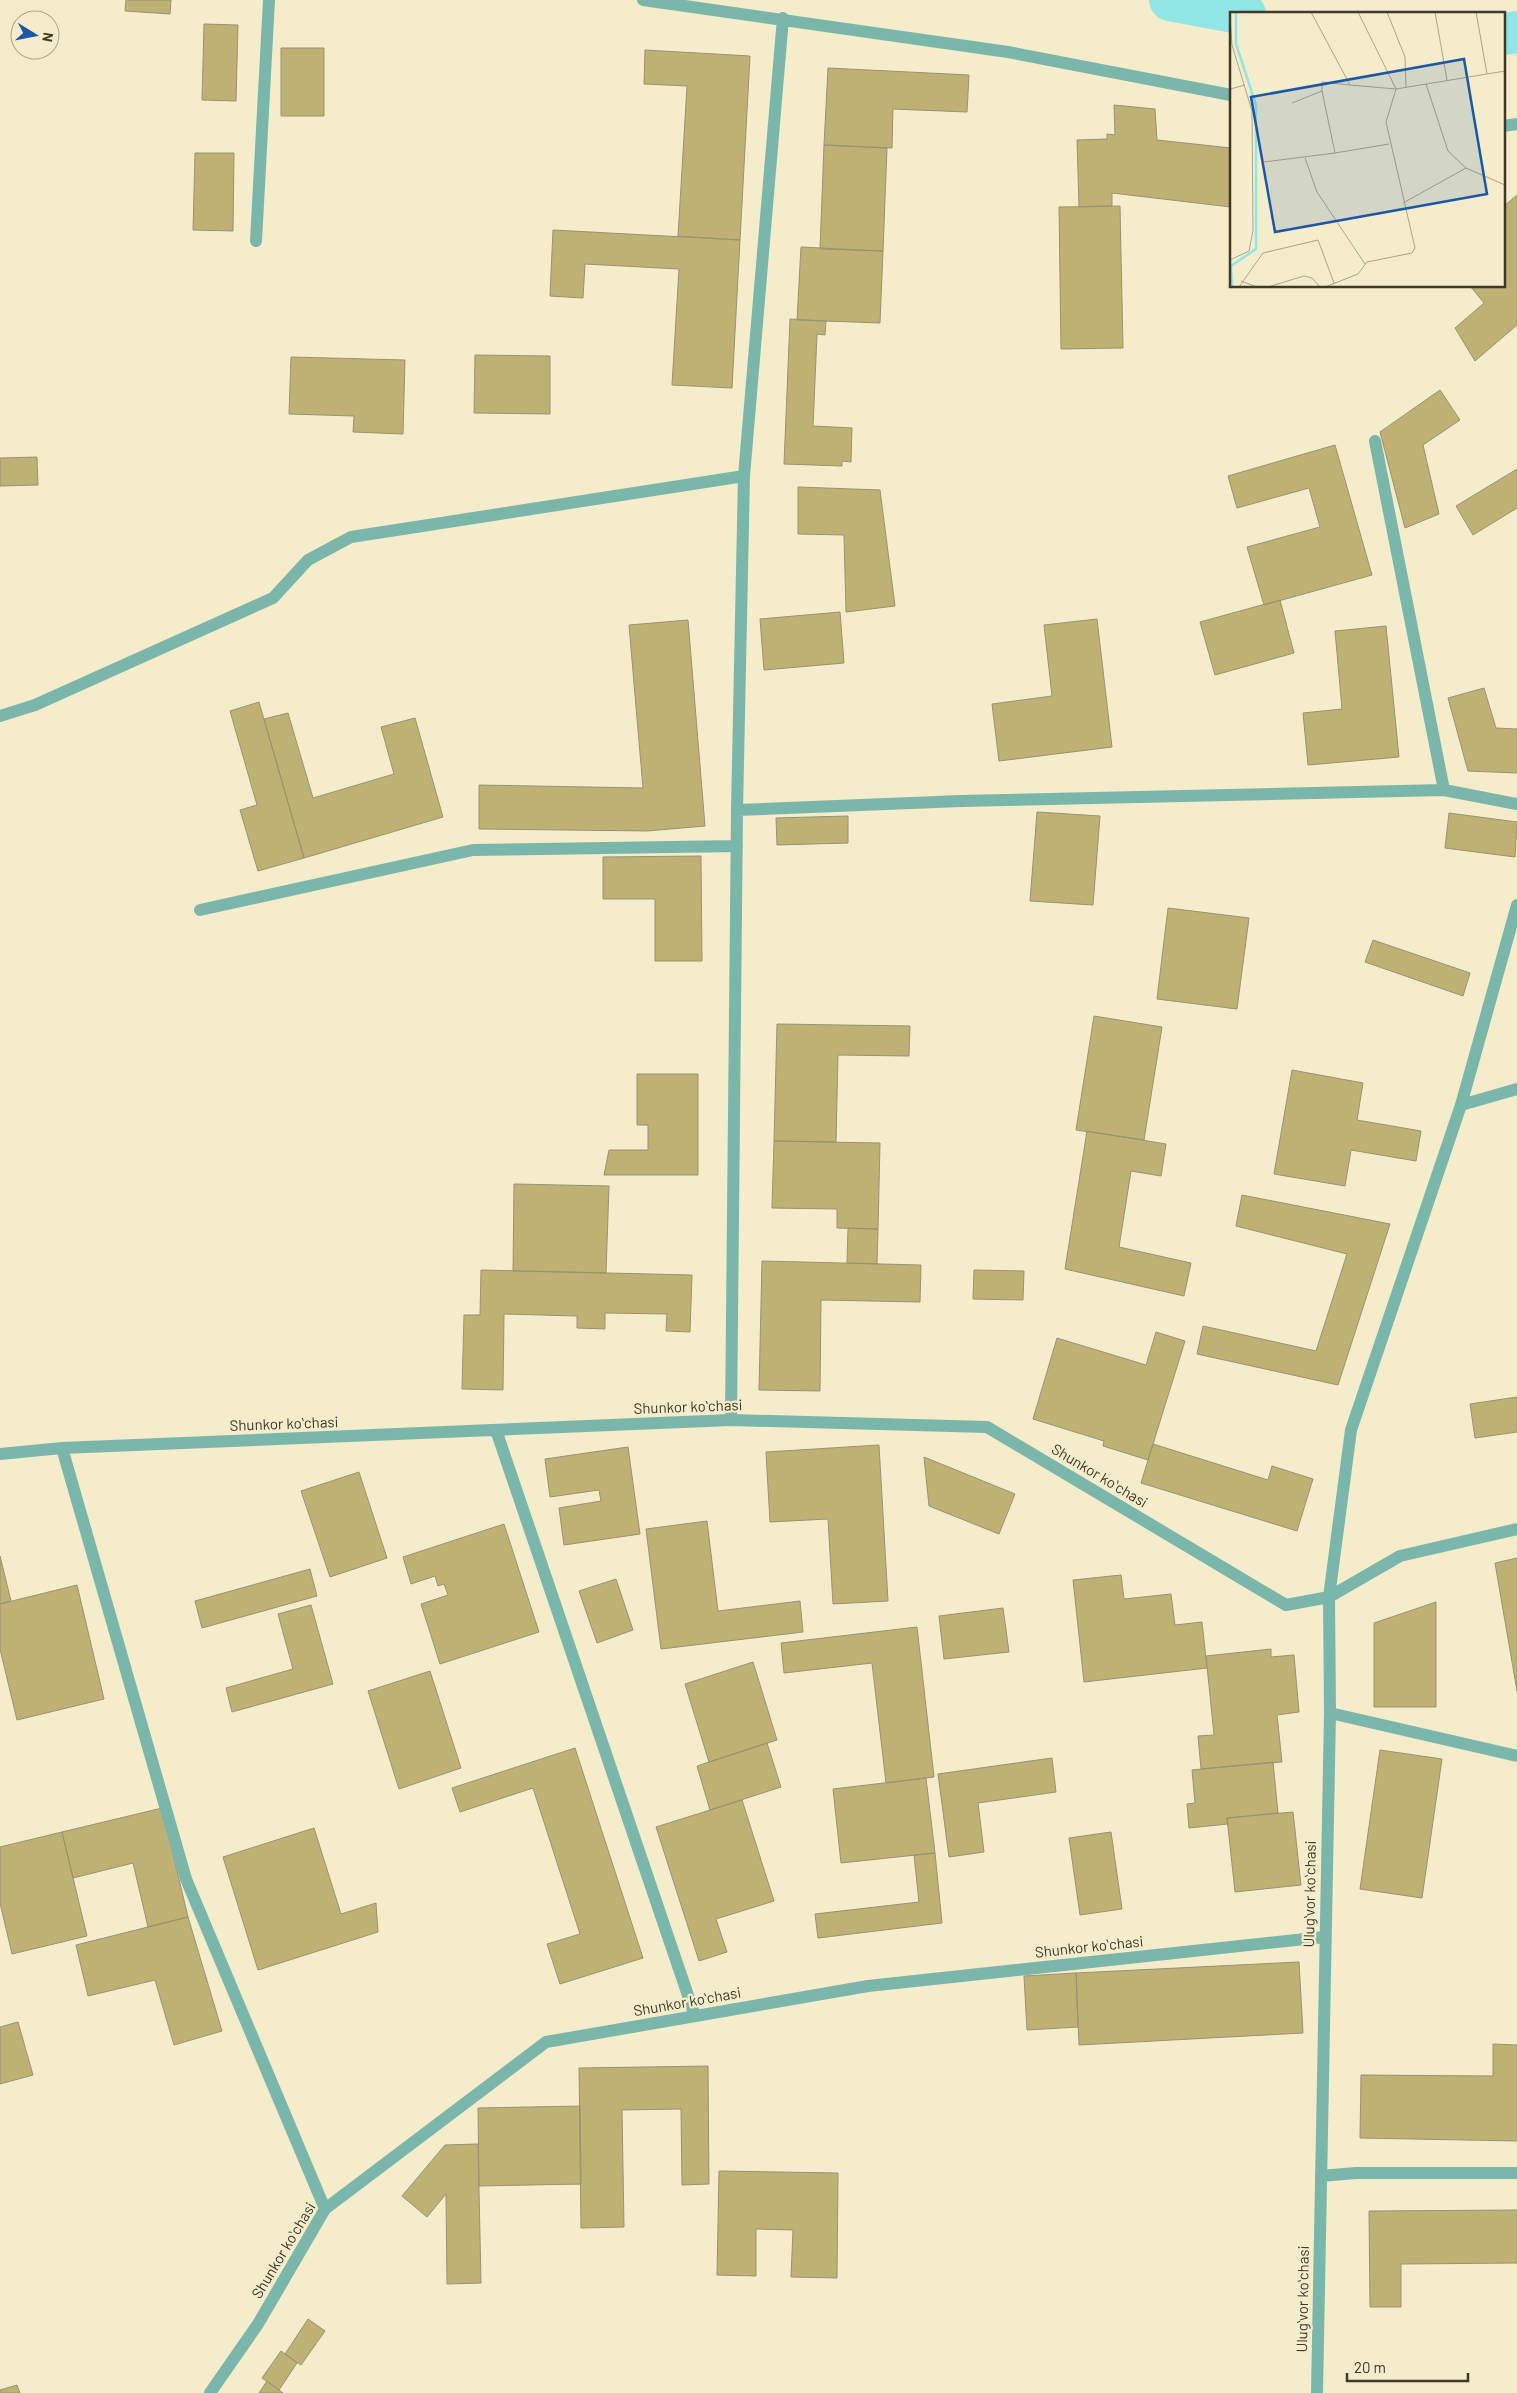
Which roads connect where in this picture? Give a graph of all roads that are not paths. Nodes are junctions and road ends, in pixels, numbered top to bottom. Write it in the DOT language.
graph roads {
  1 [pos="269,0"];
  2 [pos="643,0"];
  3 [pos="783,18"];
  4 [pos="1230,95"];
  5 [pos="1517,124"];
  6 [pos="1504,126"];
  7 [pos="256,242"];
  8 [pos="1375,441"];
  9 [pos="744,476"];
  10 [pos="0,716"];
  11 [pos="1444,790"];
  12 [pos="1517,804"];
  13 [pos="738,810"];
  14 [pos="737,846"];
  15 [pos="1517,905"];
  16 [pos="200,910"];
  17 [pos="1517,1089"];
  18 [pos="1461,1105"];
  19 [pos="732,1420"];
  20 [pos="496,1430"];
  21 [pos="62,1448"];
  22 [pos="0,1454"];
  23 [pos="1517,1529"];
  24 [pos="1329,1597"];
  25 [pos="1330,1713"];
  26 [pos="1517,1756"];
  27 [pos="1324,1937"];
  28 [pos="695,2016"];
  29 [pos="1517,2173"];
  30 [pos="1321,2176"];
  31 [pos="324,2209"];
  32 [pos="210,2393"];
  33 [pos="1317,2393"];
  1 -- 7 [label="street"];
  2 -- 3 [label="street"];
  3 -- 4 [label="street"];
  3 -- 9 [label="street"];
  5 -- 6 [label="street"];
  8 -- 11 [label="street"];
  9 -- 10 [label="street"];
  9 -- 13 [label="street"];
  11 -- 12 [label="street"];
  11 -- 13 [label="street"];
  13 -- 14 [label="street"];
  14 -- 16 [label="street"];
  14 -- 19 [label="street"];
  15 -- 18 [label="street, Ulugʻvor koʻchasi"];
  17 -- 18 [label="street"];
  18 -- 24 [label="street, Ulugʻvor koʻchasi"];
  19 -- 20 [label="street, Shunkor koʻchasi"];
  19 -- 24 [label="street, Shunkor koʻchasi"];
  20 -- 21 [label="street, Shunkor koʻchasi"];
  20 -- 28 [label="street"];
  21 -- 22 [label="street, Shunkor koʻchasi"];
  21 -- 31 [label="street"];
  23 -- 24 [label="street"];
  24 -- 25 [label="street, Ulugʻvor koʻchasi"];
  25 -- 26 [label="street"];
  25 -- 27 [label="street, Ulugʻvor koʻchasi"];
  27 -- 28 [label="street, Shunkor koʻchasi"];
  27 -- 30 [label="street, Ulugʻvor koʻchasi"];
  28 -- 31 [label="street, Shunkor koʻchasi"];
  29 -- 30 [label="street"];
  30 -- 33 [label="street, Ulugʻvor koʻchasi"];
  31 -- 32 [label="street, Shunkor koʻchasi"];
}
